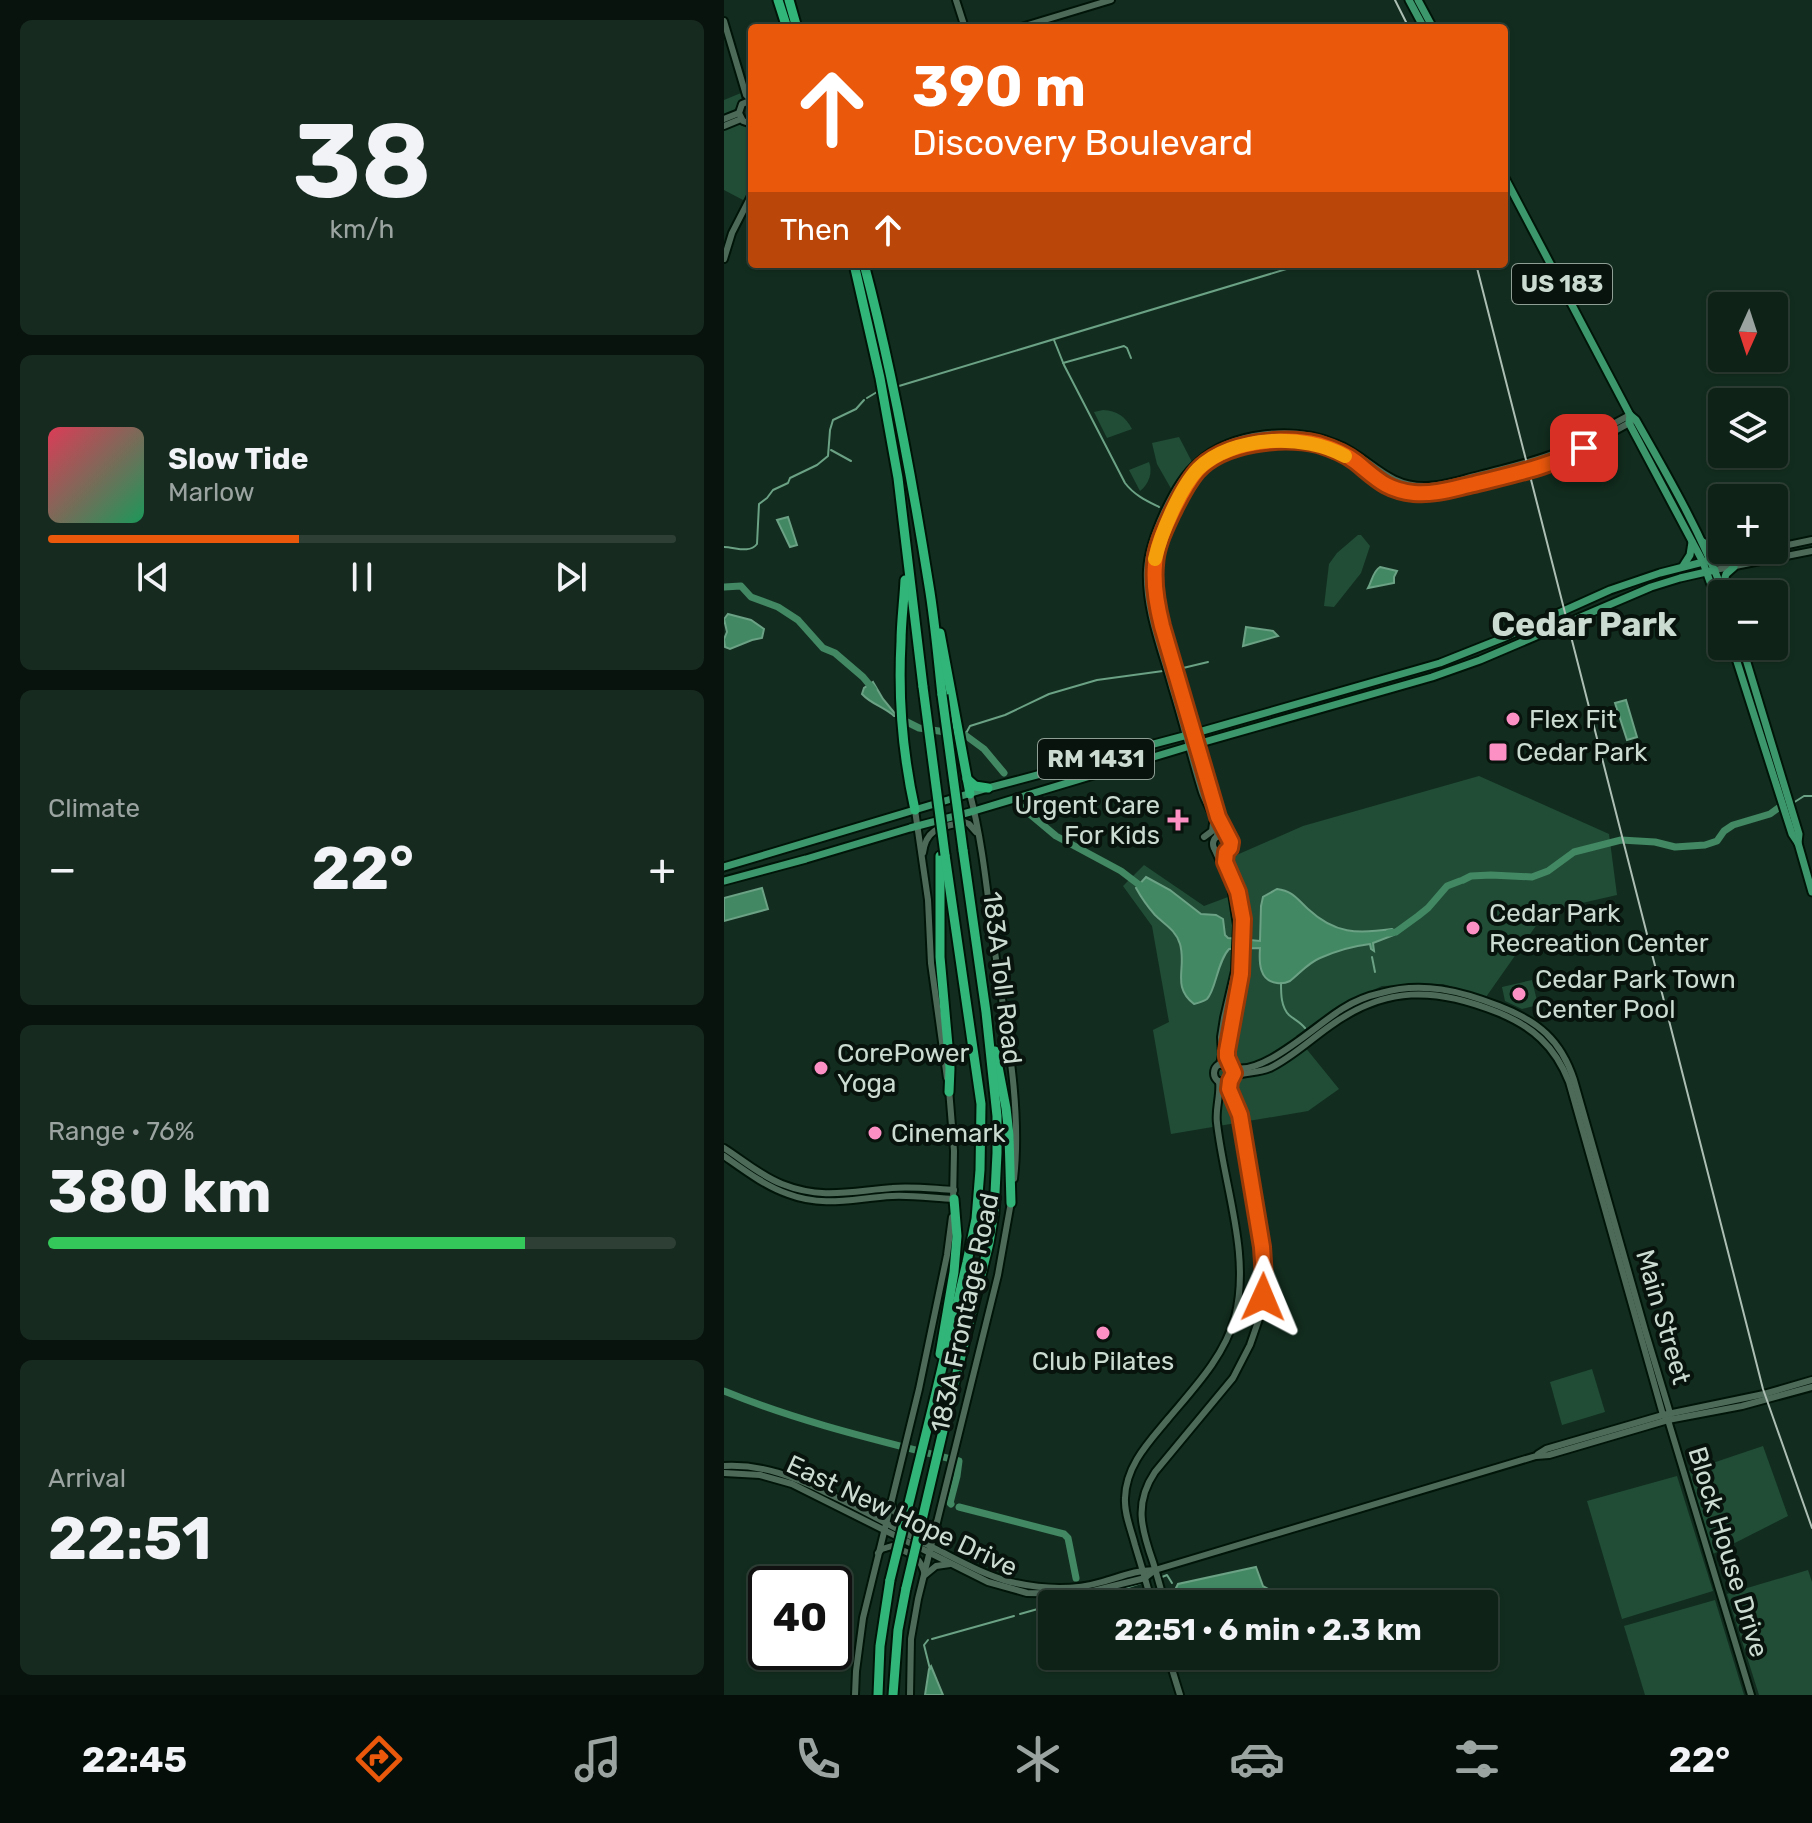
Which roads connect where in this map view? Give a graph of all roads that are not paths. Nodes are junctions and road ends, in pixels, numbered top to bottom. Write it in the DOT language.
graph roads {
  1 [pos="778,0"];
  2 [pos="789,0"];
  3 [pos="956,0"];
  4 [pos="1111,0"];
  5 [pos="1409,0"];
  6 [pos="1418,0"];
  7 [pos="724,21"];
  8 [pos="786,24"];
  9 [pos="796,24"];
  10 [pos="964,24"];
  11 [pos="1031,24"];
  12 [pos="1422,24"];
  13 [pos="1431,24"];
  14 [pos="748,99"];
  15 [pos="740,116"];
  16 [pos="724,119"];
  17 [pos="748,123"];
  18 [pos="724,126"];
  19 [pos="1508,184"];
  20 [pos="748,202"];
  21 [pos="724,259"];
  22 [pos="856,268"];
  23 [pos="864,268"];
  24 [pos="867,296"];
  25 [pos="1631,419"];
  26 [pos="1696,540"];
  27 [pos="1812,540"];
  28 [pos="1788,545"];
  29 [pos="1708,548"];
  30 [pos="1812,551"];
  31 [pos="906,561"];
  32 [pos="1707,561"];
  33 [pos="1682,567"];
  34 [pos="1734,567"];
  35 [pos="1711,571"];
  36 [pos="1680,578"];
  37 [pos="1715,580"];
  38 [pos="1724,580"];
  39 [pos="1708,584"];
  40 [pos="929,588"];
  41 [pos="1736,660"];
  42 [pos="1746,660"];
  43 [pos="1190,735"];
  44 [pos="1193,745"];
  45 [pos="967,779"];
  46 [pos="988,788"];
  47 [pos="970,794"];
  48 [pos="915,810"];
  49 [pos="974,811"];
  50 [pos="1210,812"];
  51 [pos="917,826"];
  52 [pos="978,835"];
  53 [pos="1204,837"];
  54 [pos="1217,837"];
  55 [pos="1228,838"];
  56 [pos="1798,843"];
  57 [pos="1215,850"];
  58 [pos="1226,852"];
  59 [pos="942,855"];
  60 [pos="923,860"];
  61 [pos="724,867"];
  62 [pos="724,881"];
  63 [pos="1812,892"];
  64 [pos="1240,925"];
  65 [pos="1239,961"];
  66 [pos="986,1012"];
  67 [pos="1320,1029"];
  68 [pos="1220,1065"];
  69 [pos="1231,1066"];
  70 [pos="1232,1078"];
  71 [pos="1219,1081"];
  72 [pos="949,1092"];
  73 [pos="724,1148"];
  74 [pos="724,1156"];
  75 [pos="745,1167"];
  76 [pos="954,1194"];
  77 [pos="1011,1203"];
  78 [pos="1812,1380"];
  79 [pos="1812,1387"];
  80 [pos="935,1397"];
  81 [pos="1667,1416"];
  82 [pos="1536,1456"];
  83 [pos="724,1466"];
  84 [pos="760,1472"];
  85 [pos="724,1473"];
  86 [pos="891,1502"];
  87 [pos="865,1511"];
  88 [pos="939,1519"];
  89 [pos="885,1526"];
  90 [pos="932,1550"];
  91 [pos="878,1553"];
  92 [pos="951,1564"];
  93 [pos="1155,1570"];
  94 [pos="1144,1574"];
  95 [pos="925,1575"];
  96 [pos="1148,1590"];
  97 [pos="1161,1590"];
  98 [pos="1172,1670"];
  99 [pos="855,1695"];
  100 [pos="878,1695"];
  101 [pos="893,1695"];
  102 [pos="910,1695"];
  103 [pos="1180,1695"];
  104 [pos="1751,1695"];
  1 -- 8 [label="highway"];
  2 -- 9 [label="highway"];
  3 -- 10 [label="street"];
  4 -- 11 [label="street"];
  5 -- 12 [label="main road"];
  6 -- 13 [label="main road"];
  7 -- 14 [label="street"];
  14 -- 15 [label="street"];
  15 -- 16 [label="street"];
  15 -- 17 [label="street"];
  15 -- 18 [label="street"];
  19 -- 25 [label="main road, US 183"];
  20 -- 21 [label="street"];
  22 -- 24 [label="highway, 183A Toll Road"];
  23 -- 24 [label="highway, 183A Toll Road"];
  24 -- 31 [label="highway, 183A Toll Road"];
  24 -- 40 [label="highway, 183A Toll Road"];
  25 -- 26 [label="main road, US 183"];
  25 -- 43 [label="street"];
  26 -- 29 [label="main road"];
  26 -- 32 [label="main road, US 183"];
  26 -- 33 [label="main road"];
  27 -- 28 [label="street"];
  30 -- 34 [label="street, RM 1431"];
  31 -- 48 [label="highway"];
  31 -- 59 [label="highway, 183A Toll Road, bridge"];
  32 -- 33 [label="main road, RM 1431"];
  32 -- 35 [label="main road, US 183"];
  33 -- 43 [label="main road, RM 1431"];
  34 -- 35 [label="street, RM 1431"];
  34 -- 38 [label="main road"];
  35 -- 36 [label="main road, RM 1431"];
  35 -- 37 [label="main road, US 183"];
  36 -- 39 [label="main road"];
  36 -- 44 [label="main road, RM 1431"];
  40 -- 45 [label="highway"];
  40 -- 66 [label="highway, 183A Toll Road, bridge"];
  41 -- 56 [label="main road"];
  42 -- 56 [label="main road"];
  43 -- 44 [label="street"];
  43 -- 46 [label="main road, RM 1431"];
  44 -- 49 [label="main road, RM 1431"];
  44 -- 50 [label="street"];
  44 -- 55 [label="street"];
  45 -- 46 [label="highway"];
  45 -- 47 [label="highway"];
  46 -- 47 [label="main road, RM 1431"];
  47 -- 48 [label="main road, RM 1431"];
  47 -- 49 [label="street, 183A Frontage Road"];
  48 -- 51 [label="street, 183A Frontage Road"];
  48 -- 61 [label="main road, RM 1431"];
  49 -- 51 [label="main road, RM 1431"];
  49 -- 52 [label="street, 183A Frontage Road"];
  50 -- 53 [label="street"];
  50 -- 54 [label="street"];
  51 -- 60 [label="street, 183A Frontage Road"];
  51 -- 62 [label="main road, RM 1431"];
  52 -- 60 [label="street"];
  52 -- 77 [label="street, 183A Frontage Road"];
  54 -- 55 [label="street"];
  54 -- 57 [label="street"];
  55 -- 58 [label="street"];
  56 -- 63 [label="main road"];
  57 -- 58 [label="street"];
  57 -- 64 [label="street"];
  58 -- 64 [label="street"];
  59 -- 72 [label="highway"];
  59 -- 80 [label="highway, 183A Toll Road"];
  60 -- 72 [label="street, 183A Frontage Road"];
  64 -- 65 [label="street"];
  65 -- 68 [label="street"];
  65 -- 69 [label="street"];
  66 -- 77 [label="highway"];
  66 -- 101 [label="highway, 183A Toll Road, bridge"];
  67 -- 69 [label="street, Main Street"];
  67 -- 70 [label="street, Main Street"];
  67 -- 81 [label="street, Main Street"];
  68 -- 69 [label="street"];
  68 -- 71 [label="street"];
  69 -- 70 [label="street"];
  70 -- 71 [label="street"];
  70 -- 93 [label="street"];
  71 -- 94 [label="street"];
  72 -- 76 [label="street, 183A Frontage Road"];
  73 -- 75 [label="street"];
  74 -- 75 [label="street"];
  75 -- 76 [label="street"];
  76 -- 80 [label="highway"];
  76 -- 86 [label="street, 183A Frontage Road"];
  77 -- 88 [label="street, 183A Frontage Road"];
  78 -- 81 [label="street, East New Hope Drive"];
  79 -- 81 [label="street, East New Hope Drive"];
  80 -- 100 [label="highway, 183A Toll Road, bridge"];
  81 -- 82 [label="street, East New Hope Drive"];
  81 -- 82 [label="street, East New Hope Drive"];
  81 -- 104 [label="street, Block House Drive"];
  82 -- 93 [label="street, East New Hope Drive"];
  83 -- 84 [label="street, East New Hope Drive"];
  84 -- 85 [label="street, East New Hope Drive"];
  84 -- 87 [label="street, East New Hope Drive"];
  84 -- 89 [label="street, East New Hope Drive"];
  86 -- 87 [label="street"];
  86 -- 88 [label="street"];
  86 -- 89 [label="street, 183A Frontage Road"];
  87 -- 89 [label="street, East New Hope Drive"];
  88 -- 90 [label="street, 183A Frontage Road"];
  89 -- 90 [label="street, East New Hope Drive"];
  89 -- 91 [label="street, 183A Frontage Road"];
  90 -- 92 [label="street, East New Hope Drive"];
  90 -- 94 [label="street, East New Hope Drive"];
  90 -- 95 [label="street, 183A Frontage Road"];
  91 -- 95 [label="street"];
  91 -- 99 [label="street, 183A Frontage Road"];
  92 -- 94 [label="street, East New Hope Drive"];
  92 -- 95 [label="street"];
  93 -- 94 [label="street, East New Hope Drive"];
  93 -- 97 [label="street"];
  94 -- 96 [label="street"];
  95 -- 102 [label="street, 183A Frontage Road"];
  98 -- 103 [label="street"];
}
